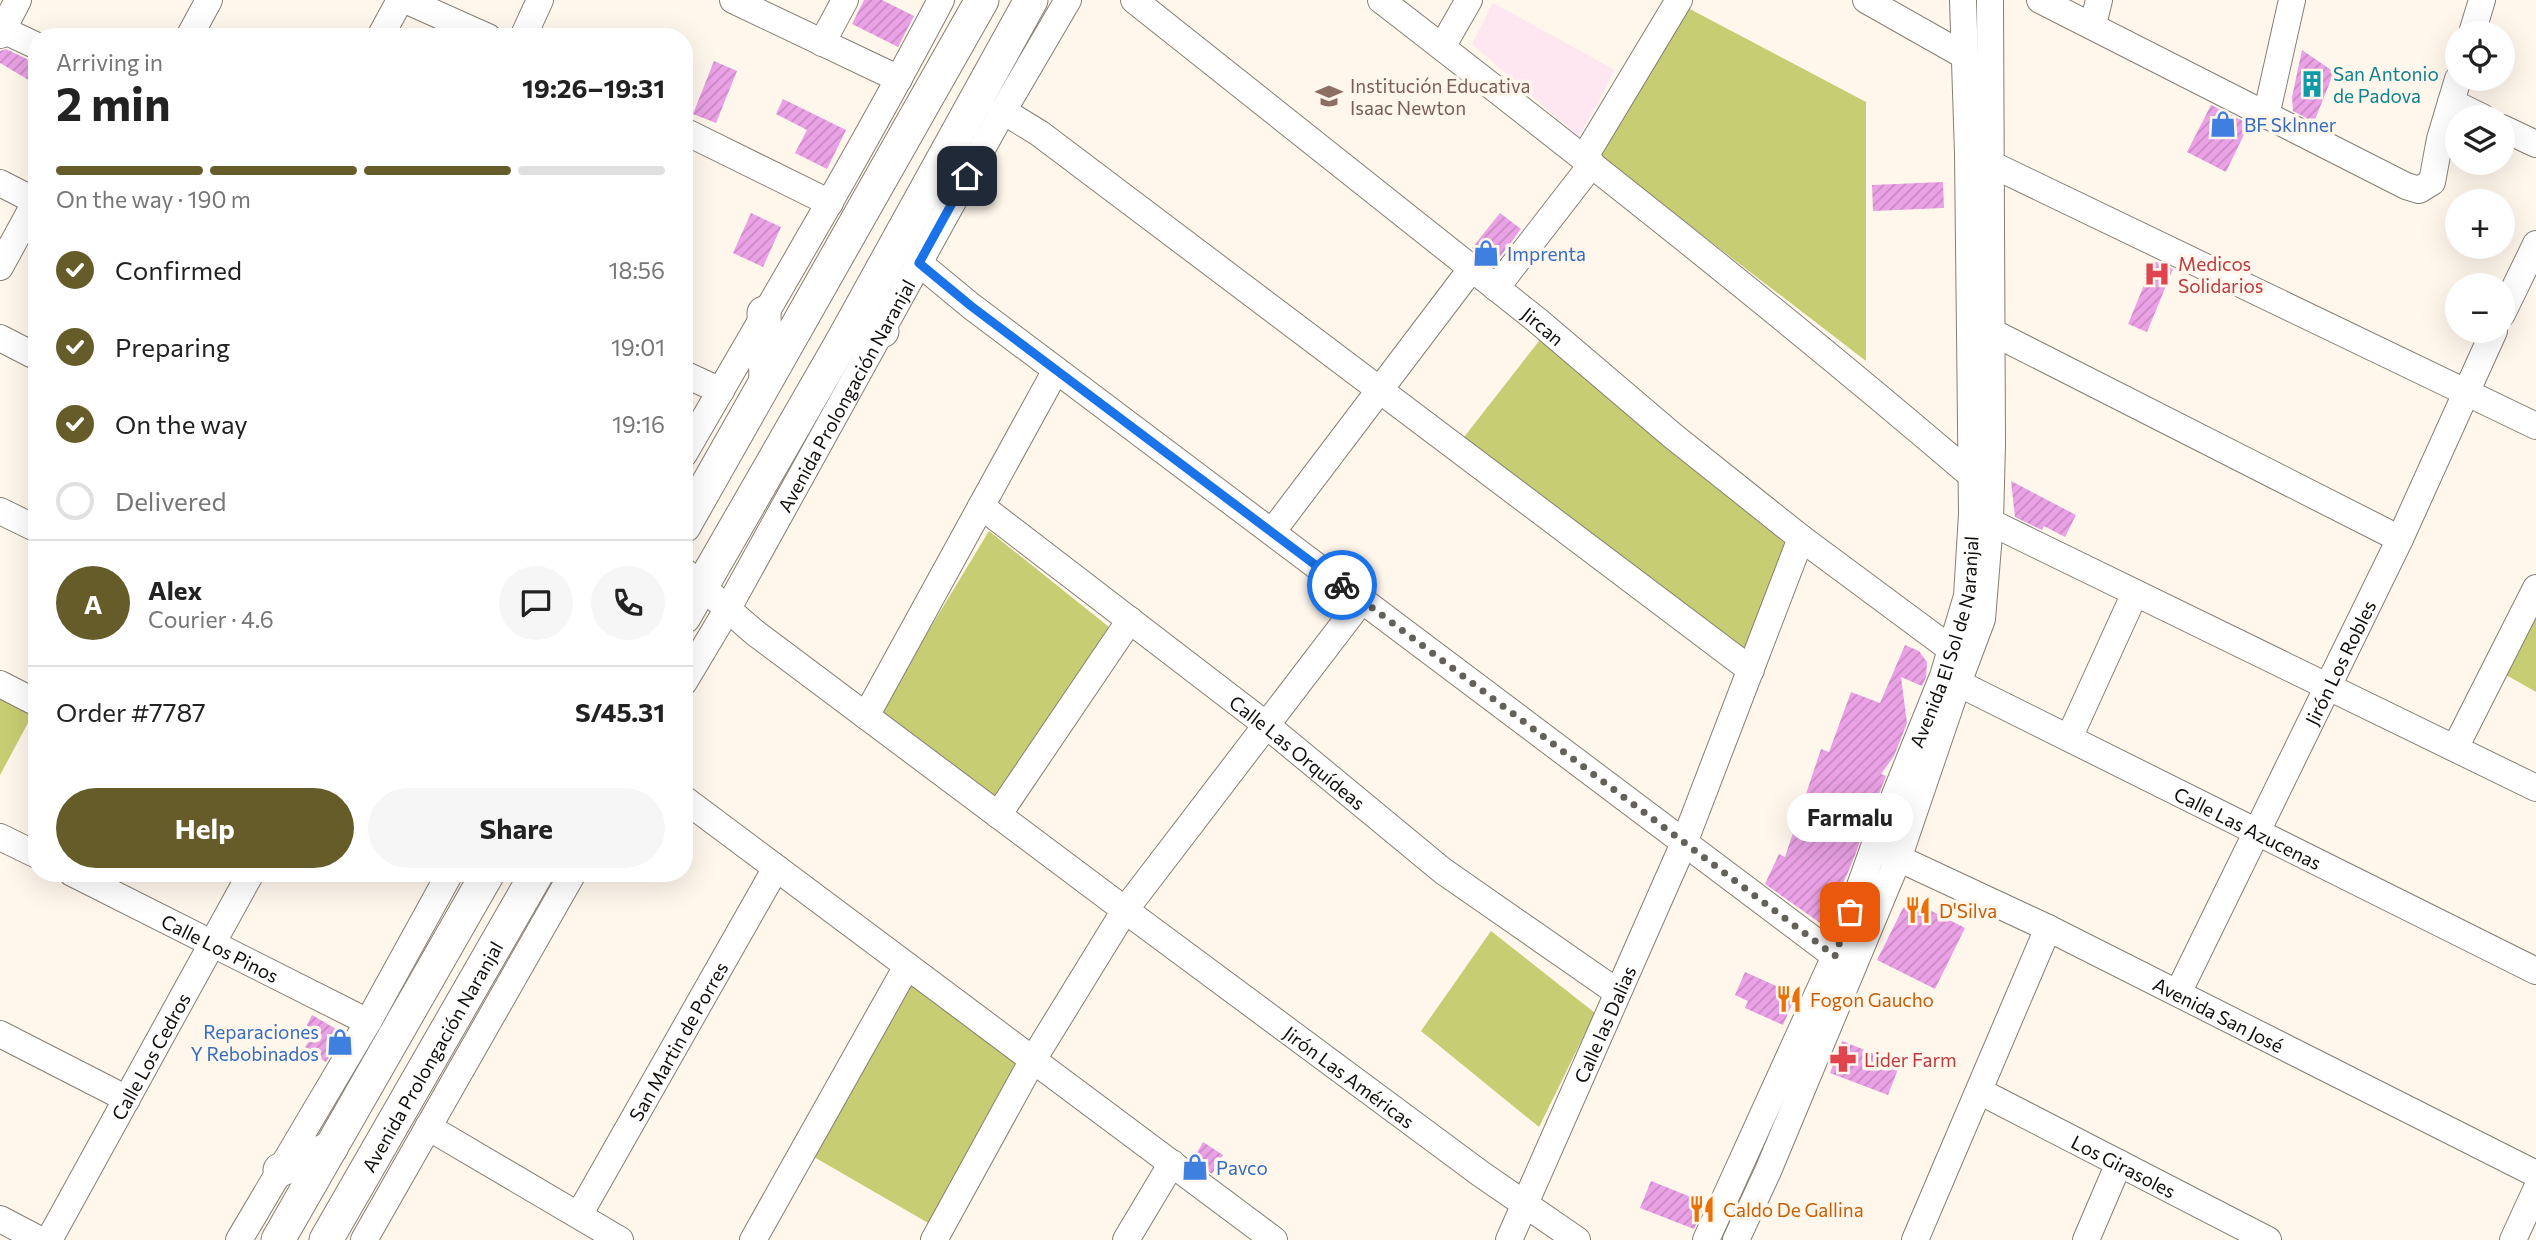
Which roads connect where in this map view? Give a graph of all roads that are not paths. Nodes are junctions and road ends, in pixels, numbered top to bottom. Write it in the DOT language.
graph roads {
  1 [pos="18,0"];
  2 [pos="209,0"];
  3 [pos="402,0"];
  4 [pos="540,0"];
  5 [pos="733,0"];
  6 [pos="845,0"];
  7 [pos="941,0"];
  8 [pos="982,0"];
  9 [pos="1031,0"];
  10 [pos="1068,0"];
  11 [pos="1135,0"];
  12 [pos="1381,0"];
  13 [pos="1469,0"];
  14 [pos="1679,0"];
  15 [pos="1866,0"];
  16 [pos="1963,0"];
  17 [pos="1990,0"];
  18 [pos="2040,0"];
  19 [pos="2292,0"];
  20 [pos="2482,0"];
  21 [pos="2096,12"];
  22 [pos="2476,21"];
  23 [pos="194,28"];
  24 [pos="385,28"];
  25 [pos="467,28"];
  26 [pos="527,28"];
  27 [pos="1,32"];
  28 [pos="28,42"];
  29 [pos="822,44"];
  30 [pos="1442,47"];
  31 [pos="1965,56"];
  32 [pos="899,79"];
  33 [pos="2454,91"];
  34 [pos="2455,91"];
  35 [pos="2470,105"];
  36 [pos="1003,111"];
  37 [pos="2266,116"];
  38 [pos="2515,134"];
  39 [pos="693,135"];
  40 [pos="2536,144"];
  41 [pos="1588,161"];
  42 [pos="1991,164"];
  43 [pos="0,183"];
  44 [pos="28,197"];
  45 [pos="830,203"];
  46 [pos="28,216"];
  47 [pos="2536,244"];
  48 [pos="919,263"];
  49 [pos="0,267"];
  50 [pos="1472,268"];
  51 [pos="2515,287"];
  52 [pos="1496,288"];
  53 [pos="764,313"];
  54 [pos="882,331"];
  55 [pos="1992,331"];
  56 [pos="0,338"];
  57 [pos="842,342"];
  58 [pos="2488,343"];
  59 [pos="28,352"];
  60 [pos="1056,370"];
  61 [pos="693,378"];
  62 [pos="766,380"];
  63 [pos="720,391"];
  64 [pos="1379,391"];
  65 [pos="2465,392"];
  66 [pos="2536,426"];
  67 [pos="693,438"];
  68 [pos="1971,475"];
  69 [pos="981,506"];
  70 [pos="693,510"];
  71 [pos="0,511"];
  72 [pos="1990,522"];
  73 [pos="28,525"];
  74 [pos="1272,532"];
  75 [pos="1801,538"];
  76 [pos="2400,539"];
  77 [pos="693,578"];
  78 [pos="2536,588"];
  79 [pos="2135,593"];
  80 [pos="1362,600"];
  81 [pos="727,610"];
  82 [pos="1130,620"];
  83 [pos="1952,650"];
  84 [pos="693,667"];
  85 [pos="1751,670"];
  86 [pos="1958,683"];
  87 [pos="0,684"];
  88 [pos="2327,686"];
  89 [pos="28,698"];
  90 [pos="866,716"];
  91 [pos="1265,724"];
  92 [pos="2069,738"];
  93 [pos="2455,748"];
  94 [pos="2536,788"];
  95 [pos="693,806"];
  96 [pos="998,815"];
  97 [pos="2256,831"];
  98 [pos="0,837"];
  99 [pos="1684,843"];
  100 [pos="1874,847"];
  101 [pos="28,851"];
  102 [pos="1898,859"];
  103 [pos="776,868"];
  104 [pos="90,882"];
  105 [pos="246,882"];
  106 [pos="445,882"];
  107 [pos="483,882"];
  108 [pos="532,882"];
  109 [pos="568,882"];
  110 [pos="1125,910"];
  111 [pos="2048,928"];
  112 [pos="212,944"];
  113 [pos="1835,956"];
  114 [pos="907,966"];
  115 [pos="2536,971"];
  116 [pos="1618,992"];
  117 [pos="2178,993"];
  118 [pos="368,1022"];
  119 [pos="0,1034"];
  120 [pos="1034,1058"];
  121 [pos="1979,1091"];
  122 [pos="127,1099"];
  123 [pos="428,1127"];
  124 [pos="331,1148"];
  125 [pos="1172,1163"];
  126 [pos="2119,1163"];
  127 [pos="280,1170"];
  128 [pos="2536,1174"];
  129 [pos="2536,1190"];
  130 [pos="1525,1204"];
  131 [pos="579,1214"];
  132 [pos="0,1219"];
  133 [pos="40,1240"];
  134 [pos="49,1240"];
  135 [pos="239,1240"];
  136 [pos="278,1240"];
  137 [pos="326,1240"];
  138 [pos="364,1240"];
  139 [pos="621,1240"];
  140 [pos="753,1240"];
  141 [pos="934,1240"];
  142 [pos="1126,1240"];
  143 [pos="1274,1240"];
  144 [pos="1509,1240"];
  145 [pos="1577,1240"];
  146 [pos="1706,1240"];
  147 [pos="1736,1240"];
  148 [pos="1915,1240"];
  149 [pos="2086,1240"];
  150 [pos="2267,1240"];
  151 [pos="2513,1240"];
  1 -- 27 [label="street"];
  2 -- 23 [label="street"];
  3 -- 24 [label="street"];
  3 -- 25 [label="street"];
  4 -- 26 [label="street"];
  5 -- 29 [label="street"];
  6 -- 29 [label="street"];
  7 -- 32 [label="street"];
  8 -- 62 [label="main road"];
  9 -- 57 [label="main road, Avenida Prolongación Naranjal"];
  10 -- 36 [label="street, Avenida Prolongación Naranjal"];
  11 -- 50 [label="street, Jircan"];
  12 -- 30 [label="street"];
  13 -- 30 [label="street"];
  14 -- 41 [label="street"];
  15 -- 31 [label="street"];
  16 -- 31 [label="street, Avenida El Sol de Naranjal"];
  17 -- 42 [label="street, Avenida El Sol de Naranjal"];
  18 -- 21 [label="street"];
  19 -- 37 [label="street"];
  20 -- 22 [label="street"];
  21 -- 37 [label="street"];
  27 -- 28 [label="street"];
  29 -- 32 [label="street"];
  30 -- 41 [label="street"];
  31 -- 68 [label="street, Avenida El Sol de Naranjal"];
  32 -- 45 [label="street"];
  33 -- 37 [label="street"];
  34 -- 35 [label="street"];
  36 -- 48 [label="street, Avenida Prolongación Naranjal"];
  36 -- 64 [label="street"];
  38 -- 40 [label="street"];
  39 -- 45 [label="street"];
  41 -- 52 [label="street"];
  41 -- 68 [label="street"];
  42 -- 55 [label="street, Avenida El Sol de Naranjal"];
  42 -- 65 [label="street"];
  43 -- 44 [label="street"];
  45 -- 53 [label="street"];
  46 -- 49 [label="street"];
  47 -- 51 [label="street"];
  48 -- 54 [label="street, Avenida Prolongación Naranjal"];
  48 -- 60 [label="street"];
  50 -- 52 [label="street, Jircan"];
  50 -- 64 [label="street"];
  52 -- 75 [label="street, Jircan"];
  53 -- 62 [label="main road"];
  53 -- 63 [label="street"];
  54 -- 57 [label="main road"];
  54 -- 81 [label="street, Avenida Prolongación Naranjal"];
  55 -- 72 [label="street, Avenida El Sol de Naranjal"];
  55 -- 76 [label="street"];
  56 -- 59 [label="street"];
  57 -- 77 [label="main road, Avenida Prolongación Naranjal"];
  58 -- 65 [label="street, Jirón Los Robles"];
  60 -- 69 [label="street"];
  60 -- 74 [label="street"];
  61 -- 63 [label="street"];
  62 -- 70 [label="main road"];
  63 -- 67 [label="street"];
  64 -- 74 [label="street"];
  64 -- 85 [label="street"];
  65 -- 66 [label="street"];
  65 -- 76 [label="street, Jirón Los Robles"];
  68 -- 83 [label="street, Avenida El Sol de Naranjal"];
  69 -- 82 [label="street, Calle Las Orquídeas"];
  69 -- 90 [label="street"];
  71 -- 73 [label="street"];
  72 -- 79 [label="street"];
  72 -- 86 [label="street, Avenida El Sol de Naranjal"];
  74 -- 80 [label="street"];
  75 -- 83 [label="street, Jircan"];
  75 -- 85 [label="street, Calle las Dalias"];
  76 -- 88 [label="street, Jirón Los Robles"];
  77 -- 81 [label="street, Jirón Las Américas"];
  78 -- 93 [label="street"];
  79 -- 88 [label="street"];
  79 -- 92 [label="street"];
  80 -- 91 [label="street"];
  80 -- 99 [label="street"];
  81 -- 84 [label="street, Avenida Prolongación Naranjal"];
  81 -- 90 [label="street, Jirón Las Américas"];
  82 -- 91 [label="street, Calle Las Orquídeas"];
  82 -- 96 [label="street"];
  83 -- 100 [label="street, Avenida El Sol de Naranjal"];
  85 -- 99 [label="street, Calle las Dalias"];
  86 -- 92 [label="street, Calle Las Azucenas"];
  86 -- 102 [label="street, Avenida El Sol de Naranjal"];
  87 -- 89 [label="street"];
  88 -- 93 [label="street"];
  88 -- 97 [label="street, Jirón Los Robles"];
  90 -- 96 [label="street, Jirón Las Américas"];
  91 -- 110 [label="street"];
  91 -- 116 [label="street, Calle Las Orquídeas"];
  92 -- 97 [label="street, Calle Las Azucenas"];
  93 -- 94 [label="street"];
  95 -- 103 [label="street"];
  96 -- 110 [label="street, Jirón Las Américas"];
  97 -- 115 [label="street, Calle Las Azucenas"];
  97 -- 117 [label="street, Jirón Los Robles"];
  98 -- 101 [label="street"];
  99 -- 113 [label="street"];
  99 -- 116 [label="street, Calle las Dalias"];
  100 -- 102 [label="street, Avenida San José"];
  100 -- 113 [label="street, Avenida El Sol de Naranjal"];
  102 -- 111 [label="street, Avenida San José"];
  102 -- 147 [label="street, Avenida El Sol de Naranjal"];
  103 -- 114 [label="street"];
  103 -- 131 [label="street, San Martin de Porres"];
  104 -- 112 [label="street, Calle Los Pinos"];
  105 -- 112 [label="street, Calle Los Cedros"];
  106 -- 118 [label="street"];
  107 -- 124 [label="main road"];
  108 -- 137 [label="main road, Avenida Prolongación Naranjal"];
  109 -- 123 [label="street, Avenida Prolongación Naranjal"];
  110 -- 120 [label="street"];
  110 -- 130 [label="street, Jirón Las Américas"];
  111 -- 117 [label="street, Avenida San José"];
  111 -- 121 [label="street"];
  112 -- 118 [label="street, Calle Los Pinos"];
  112 -- 122 [label="street, Calle Los Cedros"];
  113 -- 146 [label="street, Avenida El Sol de Naranjal"];
  114 -- 120 [label="street"];
  114 -- 140 [label="street"];
  116 -- 130 [label="street, Calle las Dalias"];
  117 -- 128 [label="street, Avenida San José"];
  118 -- 127 [label="street"];
  119 -- 122 [label="street"];
  120 -- 125 [label="street"];
  120 -- 141 [label="street"];
  121 -- 126 [label="street, Los Girasoles"];
  121 -- 148 [label="street"];
  122 -- 134 [label="street, Calle Los Cedros"];
  123 -- 131 [label="street"];
  123 -- 138 [label="street, Avenida Prolongación Naranjal"];
  124 -- 127 [label="main road"];
  124 -- 136 [label="main road"];
  125 -- 142 [label="street"];
  125 -- 143 [label="street"];
  126 -- 149 [label="street"];
  126 -- 150 [label="street, Los Girasoles"];
  127 -- 135 [label="street"];
  129 -- 151 [label="street"];
  130 -- 144 [label="street, Calle las Dalias"];
  130 -- 145 [label="street, Jirón Las Américas"];
  131 -- 139 [label="street"];
  132 -- 133 [label="street"];
}
